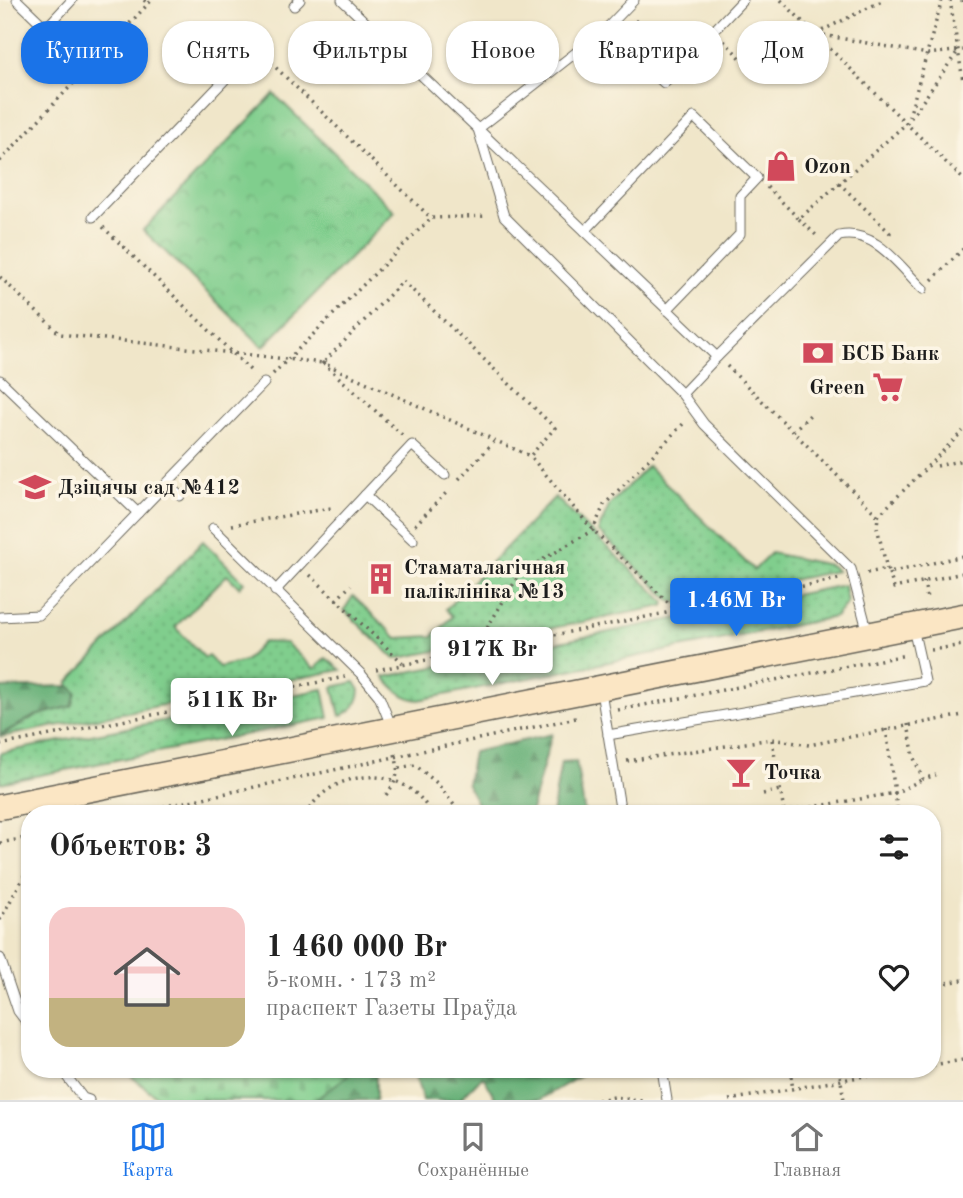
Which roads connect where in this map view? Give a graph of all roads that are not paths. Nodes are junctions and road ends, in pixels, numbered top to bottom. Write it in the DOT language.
graph roads {
  1 [pos="17,0"];
  2 [pos="72,0"];
  3 [pos="342,0"];
  4 [pos="634,0"];
  5 [pos="743,0"];
  6 [pos="614,21"];
  7 [pos="723,21"];
  8 [pos="573,55"];
  9 [pos="220,84"];
  10 [pos="478,129"];
  11 [pos="93,218"];
  12 [pos="585,231"];
  13 [pos="923,289"];
  14 [pos="667,310"];
  15 [pos="717,357"];
  16 [pos="0,380"];
  17 [pos="264,383"];
  18 [pos="682,394"];
  19 [pos="445,475"];
  20 [pos="167,484"];
  21 [pos="365,495"];
  22 [pos="180,496"];
  23 [pos="138,513"];
  24 [pos="213,528"];
  25 [pos="413,540"];
  26 [pos="275,591"];
  27 [pos="963,616"];
  28 [pos="0,617"];
  29 [pos="913,626"];
  30 [pos="868,635"];
  31 [pos="603,700"];
  32 [pos="392,730"];
  33 [pos="608,735"];
  34 [pos="620,805"];
  35 [pos="0,807"];
  36 [pos="0,958"];
  37 [pos="21,1015"];
  38 [pos="68,1078"];
  39 [pos="663,1078"];
  40 [pos="89,1100"];
  41 [pos="667,1100"];
  1 -- 2 [label="lane"];
  3 -- 10 [label="lane"];
  4 -- 6 [label="lane"];
  5 -- 7 [label="lane"];
  8 -- 10 [label="lane"];
  9 -- 11 [label="lane"];
  10 -- 12 [label="lane"];
  10 -- 18 [label="lane"];
  12 -- 14 [label="lane"];
  12 -- 14 [label="lane"];
  13 -- 15 [label="lane"];
  14 -- 15 [label="lane"];
  15 -- 18 [label="lane"];
  16 -- 23 [label="lane"];
  17 -- 20 [label="lane"];
  18 -- 30 [label="lane"];
  19 -- 21 [label="lane"];
  20 -- 22 [label="lane"];
  20 -- 23 [label="lane"];
  21 -- 25 [label="lane"];
  21 -- 26 [label="lane"];
  23 -- 28 [label="lane"];
  24 -- 26 [label="lane"];
  26 -- 32 [label="lane"];
  27 -- 29 [label="main road"];
  29 -- 30 [label="main road"];
  29 -- 33 [label="lane"];
  30 -- 31 [label="main road"];
  31 -- 32 [label="main road"];
  31 -- 33 [label="lane"];
  32 -- 35 [label="main road"];
  33 -- 34 [label="lane"];
  36 -- 37 [label="lane"];
  38 -- 40 [label="lane"];
  39 -- 41 [label="lane"];
}
